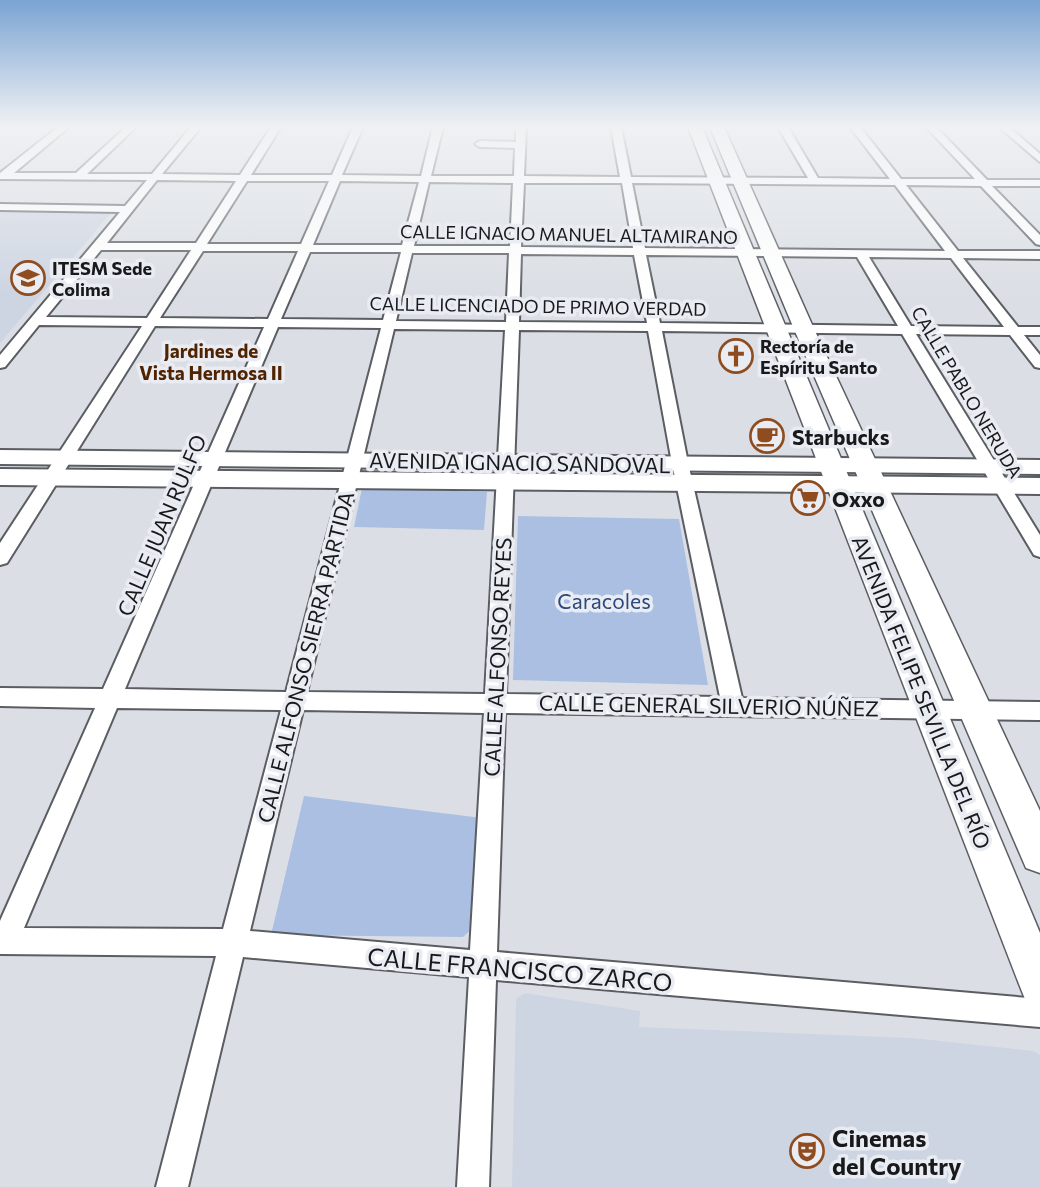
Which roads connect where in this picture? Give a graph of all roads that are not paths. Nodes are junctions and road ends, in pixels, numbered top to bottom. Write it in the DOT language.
graph roads {
  1 [pos="150,182"];
  2 [pos="241,182"];
  3 [pos="334,182"];
  4 [pos="424,182"];
  5 [pos="518,182"];
  6 [pos="626,182"];
  7 [pos="729,182"];
  8 [pos="898,182"];
  9 [pos="932,182"];
  10 [pos="984,183"];
  11 [pos="1040,183"];
  12 [pos="0,207"];
  13 [pos="128,209"];
  14 [pos="1040,242"];
  15 [pos="97,246"];
  16 [pos="199,247"];
  17 [pos="305,248"];
  18 [pos="407,249"];
  19 [pos="515,250"];
  20 [pos="640,251"];
  21 [pos="744,253"];
  22 [pos="773,253"];
  23 [pos="861,254"];
  24 [pos="954,254"];
  25 [pos="1040,255"];
  26 [pos="36,321"];
  27 [pos="151,322"];
  28 [pos="273,323"];
  29 [pos="389,324"];
  30 [pos="512,325"];
  31 [pos="654,327"];
  32 [pos="773,328"];
  33 [pos="804,329"];
  34 [pos="907,330"];
  35 [pos="1014,331"];
  36 [pos="1040,331"];
  37 [pos="0,364"];
  38 [pos="1040,364"];
  39 [pos="0,457"];
  40 [pos="65,458"];
  41 [pos="1040,467"];
  42 [pos="210,469"];
  43 [pos="352,470"];
  44 [pos="505,472"];
  45 [pos="682,473"];
  46 [pos="835,475"];
  47 [pos="871,475"];
  48 [pos="995,476"];
  49 [pos="0,477"];
  50 [pos="52,478"];
  51 [pos="1040,486"];
  52 [pos="1040,550"];
  53 [pos="0,558"];
  54 [pos="0,697"];
  55 [pos="110,698"];
  56 [pos="294,700"];
  57 [pos="495,703"];
  58 [pos="733,706"];
  59 [pos="928,708"];
  60 [pos="975,710"];
  61 [pos="1040,710"];
  62 [pos="1040,854"];
  63 [pos="3,941"];
  64 [pos="233,943"];
  65 [pos="483,967"];
  66 [pos="1040,985"];
  67 [pos="1040,1013"];
  68 [pos="172,1187"];
  69 [pos="473,1187"];
  1 -- 13 [label="street"];
  2 -- 16 [label="street"];
  3 -- 17 [label="street, CALLE JUAN RULFO"];
  4 -- 18 [label="street, CALLE ALFONSO SIERRA PARTIDA"];
  5 -- 19 [label="street, CALLE ALFONSO REYES"];
  6 -- 20 [label="street"];
  7 -- 21 [label="main road, AVENIDA FELIPE SEVILLA DEL RÍO"];
  7 -- 22 [label="main road, AVENIDA FELIPE SEVILLA DEL RÍO"];
  8 -- 24 [label="street"];
  9 -- 10 [label="street"];
  10 -- 11 [label="street"];
  10 -- 14 [label="street"];
  12 -- 13 [label="street"];
  13 -- 15 [label="street"];
  15 -- 16 [label="street, CALLE IGNACIO MANUEL ALTAMIRANO"];
  15 -- 26 [label="street"];
  16 -- 17 [label="street, CALLE IGNACIO MANUEL ALTAMIRANO"];
  16 -- 27 [label="street"];
  17 -- 18 [label="street, CALLE IGNACIO MANUEL ALTAMIRANO"];
  17 -- 28 [label="street, CALLE JUAN RULFO"];
  18 -- 19 [label="street, CALLE IGNACIO MANUEL ALTAMIRANO"];
  18 -- 29 [label="street, CALLE ALFONSO SIERRA PARTIDA"];
  19 -- 20 [label="street, CALLE IGNACIO MANUEL ALTAMIRANO"];
  19 -- 30 [label="street, CALLE ALFONSO REYES"];
  20 -- 21 [label="street, CALLE IGNACIO MANUEL ALTAMIRANO"];
  20 -- 31 [label="street"];
  21 -- 22 [label="street, CALLE IGNACIO MANUEL ALTAMIRANO"];
  21 -- 32 [label="main road, AVENIDA FELIPE SEVILLA DEL RÍO"];
  22 -- 23 [label="street, CALLE IGNACIO MANUEL ALTAMIRANO"];
  22 -- 33 [label="main road, AVENIDA FELIPE SEVILLA DEL RÍO"];
  23 -- 24 [label="street, CALLE IGNACIO MANUEL ALTAMIRANO"];
  23 -- 34 [label="street, CALLE PABLO NERUDA"];
  24 -- 25 [label="street, CALLE IGNACIO MANUEL ALTAMIRANO"];
  24 -- 35 [label="street"];
  26 -- 27 [label="street, CALLE LICENCIADO DE PRIMO VERDAD"];
  26 -- 37 [label="street"];
  27 -- 28 [label="street, CALLE LICENCIADO DE PRIMO VERDAD"];
  27 -- 40 [label="street"];
  28 -- 29 [label="street, CALLE LICENCIADO DE PRIMO VERDAD"];
  28 -- 42 [label="street, CALLE JUAN RULFO"];
  29 -- 30 [label="street, CALLE LICENCIADO DE PRIMO VERDAD"];
  29 -- 43 [label="street, CALLE ALFONSO SIERRA PARTIDA"];
  30 -- 31 [label="street, CALLE LICENCIADO DE PRIMO VERDAD"];
  30 -- 44 [label="street, CALLE ALFONSO REYES"];
  31 -- 32 [label="street, CALLE LICENCIADO DE PRIMO VERDAD"];
  31 -- 45 [label="street"];
  32 -- 33 [label="street, CALLE LICENCIADO DE PRIMO VERDAD"];
  32 -- 46 [label="main road, AVENIDA FELIPE SEVILLA DEL RÍO"];
  33 -- 34 [label="street, CALLE LICENCIADO DE PRIMO VERDAD"];
  33 -- 47 [label="main road, AVENIDA FELIPE SEVILLA DEL RÍO"];
  34 -- 35 [label="street, CALLE LICENCIADO DE PRIMO VERDAD"];
  34 -- 48 [label="street, CALLE PABLO NERUDA"];
  35 -- 36 [label="street, CALLE LICENCIADO DE PRIMO VERDAD"];
  35 -- 38 [label="street"];
  39 -- 40 [label="main road, AVENIDA IGNACIO SANDOVAL"];
  40 -- 42 [label="main road, AVENIDA IGNACIO SANDOVAL"];
  40 -- 50 [label="street"];
  41 -- 48 [label="main road, AVENIDA IGNACIO SANDOVAL"];
  42 -- 43 [label="main road, AVENIDA IGNACIO SANDOVAL"];
  42 -- 50 [label="main road, AVENIDA IGNACIO SANDOVAL"];
  42 -- 55 [label="street, CALLE JUAN RULFO"];
  43 -- 44 [label="main road, AVENIDA IGNACIO SANDOVAL"];
  43 -- 56 [label="street, CALLE ALFONSO SIERRA PARTIDA"];
  44 -- 45 [label="main road, AVENIDA IGNACIO SANDOVAL"];
  44 -- 57 [label="street, CALLE ALFONSO REYES"];
  45 -- 46 [label="main road, AVENIDA IGNACIO SANDOVAL"];
  45 -- 58 [label="street"];
  46 -- 47 [label="main road, AVENIDA IGNACIO SANDOVAL"];
  46 -- 59 [label="main road, AVENIDA FELIPE SEVILLA DEL RÍO"];
  47 -- 48 [label="main road, AVENIDA IGNACIO SANDOVAL"];
  47 -- 60 [label="main road, AVENIDA FELIPE SEVILLA DEL RÍO"];
  48 -- 51 [label="main road, AVENIDA IGNACIO SANDOVAL"];
  48 -- 52 [label="street, CALLE PABLO NERUDA"];
  49 -- 50 [label="main road, AVENIDA IGNACIO SANDOVAL"];
  50 -- 53 [label="street"];
  54 -- 55 [label="street, CALLE GENERAL SILVERIO NÚÑEZ"];
  55 -- 56 [label="street, CALLE GENERAL SILVERIO NÚÑEZ"];
  55 -- 63 [label="street, CALLE JUAN RULFO"];
  56 -- 57 [label="street, CALLE GENERAL SILVERIO NÚÑEZ"];
  56 -- 64 [label="street, CALLE ALFONSO SIERRA PARTIDA"];
  57 -- 58 [label="street, CALLE GENERAL SILVERIO NÚÑEZ"];
  57 -- 65 [label="street, CALLE ALFONSO REYES"];
  58 -- 59 [label="street, CALLE GENERAL SILVERIO NÚÑEZ"];
  59 -- 60 [label="street, CALLE GENERAL SILVERIO NÚÑEZ"];
  59 -- 66 [label="main road, AVENIDA FELIPE SEVILLA DEL RÍO"];
  60 -- 61 [label="street, CALLE GENERAL SILVERIO NÚÑEZ"];
  60 -- 62 [label="main road, AVENIDA FELIPE SEVILLA DEL RÍO"];
  63 -- 64 [label="street, CALLE FRANCISCO ZARCO"];
  64 -- 65 [label="street, CALLE FRANCISCO ZARCO"];
  64 -- 68 [label="street, CALLE ALFONSO SIERRA PARTIDA"];
  65 -- 67 [label="street, CALLE FRANCISCO ZARCO"];
  65 -- 69 [label="street, CALLE ALFONSO REYES"];
}
